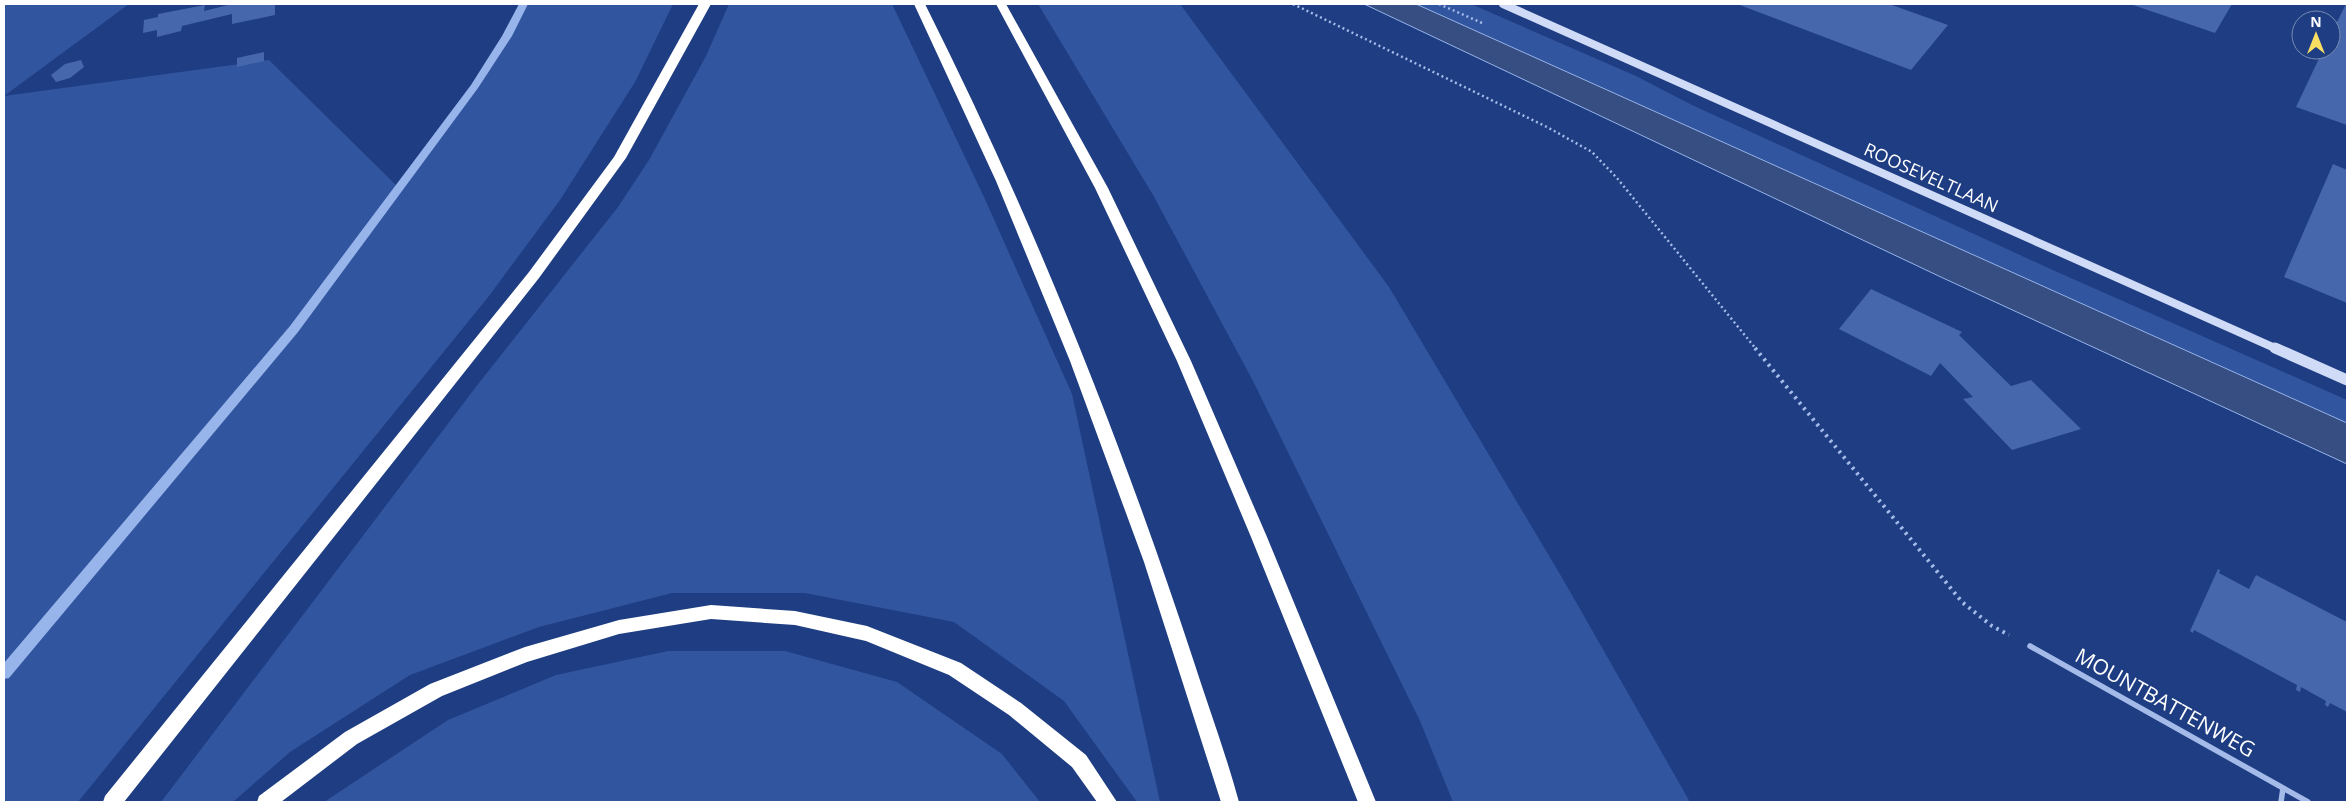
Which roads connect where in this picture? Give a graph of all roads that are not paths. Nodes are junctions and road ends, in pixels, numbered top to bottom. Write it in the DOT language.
graph roads {
  1 [pos="705,4"];
  2 [pos="919,4"];
  3 [pos="1001,4"];
  4 [pos="1503,4"];
  5 [pos="2347,380"];
  6 [pos="2030,646"];
  7 [pos="2283,788"];
  8 [pos="112,802"];
  9 [pos="266,802"];
  10 [pos="1108,802"];
  11 [pos="1230,802"];
  12 [pos="1367,802"];
  13 [pos="2281,802"];
  14 [pos="2308,802"];
  1 -- 8 [label="highway"];
  2 -- 11 [label="highway"];
  3 -- 12 [label="highway"];
  4 -- 5 [label="street, ROOSEVELTLAAN"];
  6 -- 7 [label="street, MOUNTBATTENWEG"];
  7 -- 13 [label="street"];
  7 -- 14 [label="street, MOUNTBATTENWEG"];
  9 -- 10 [label="highway"];
}
